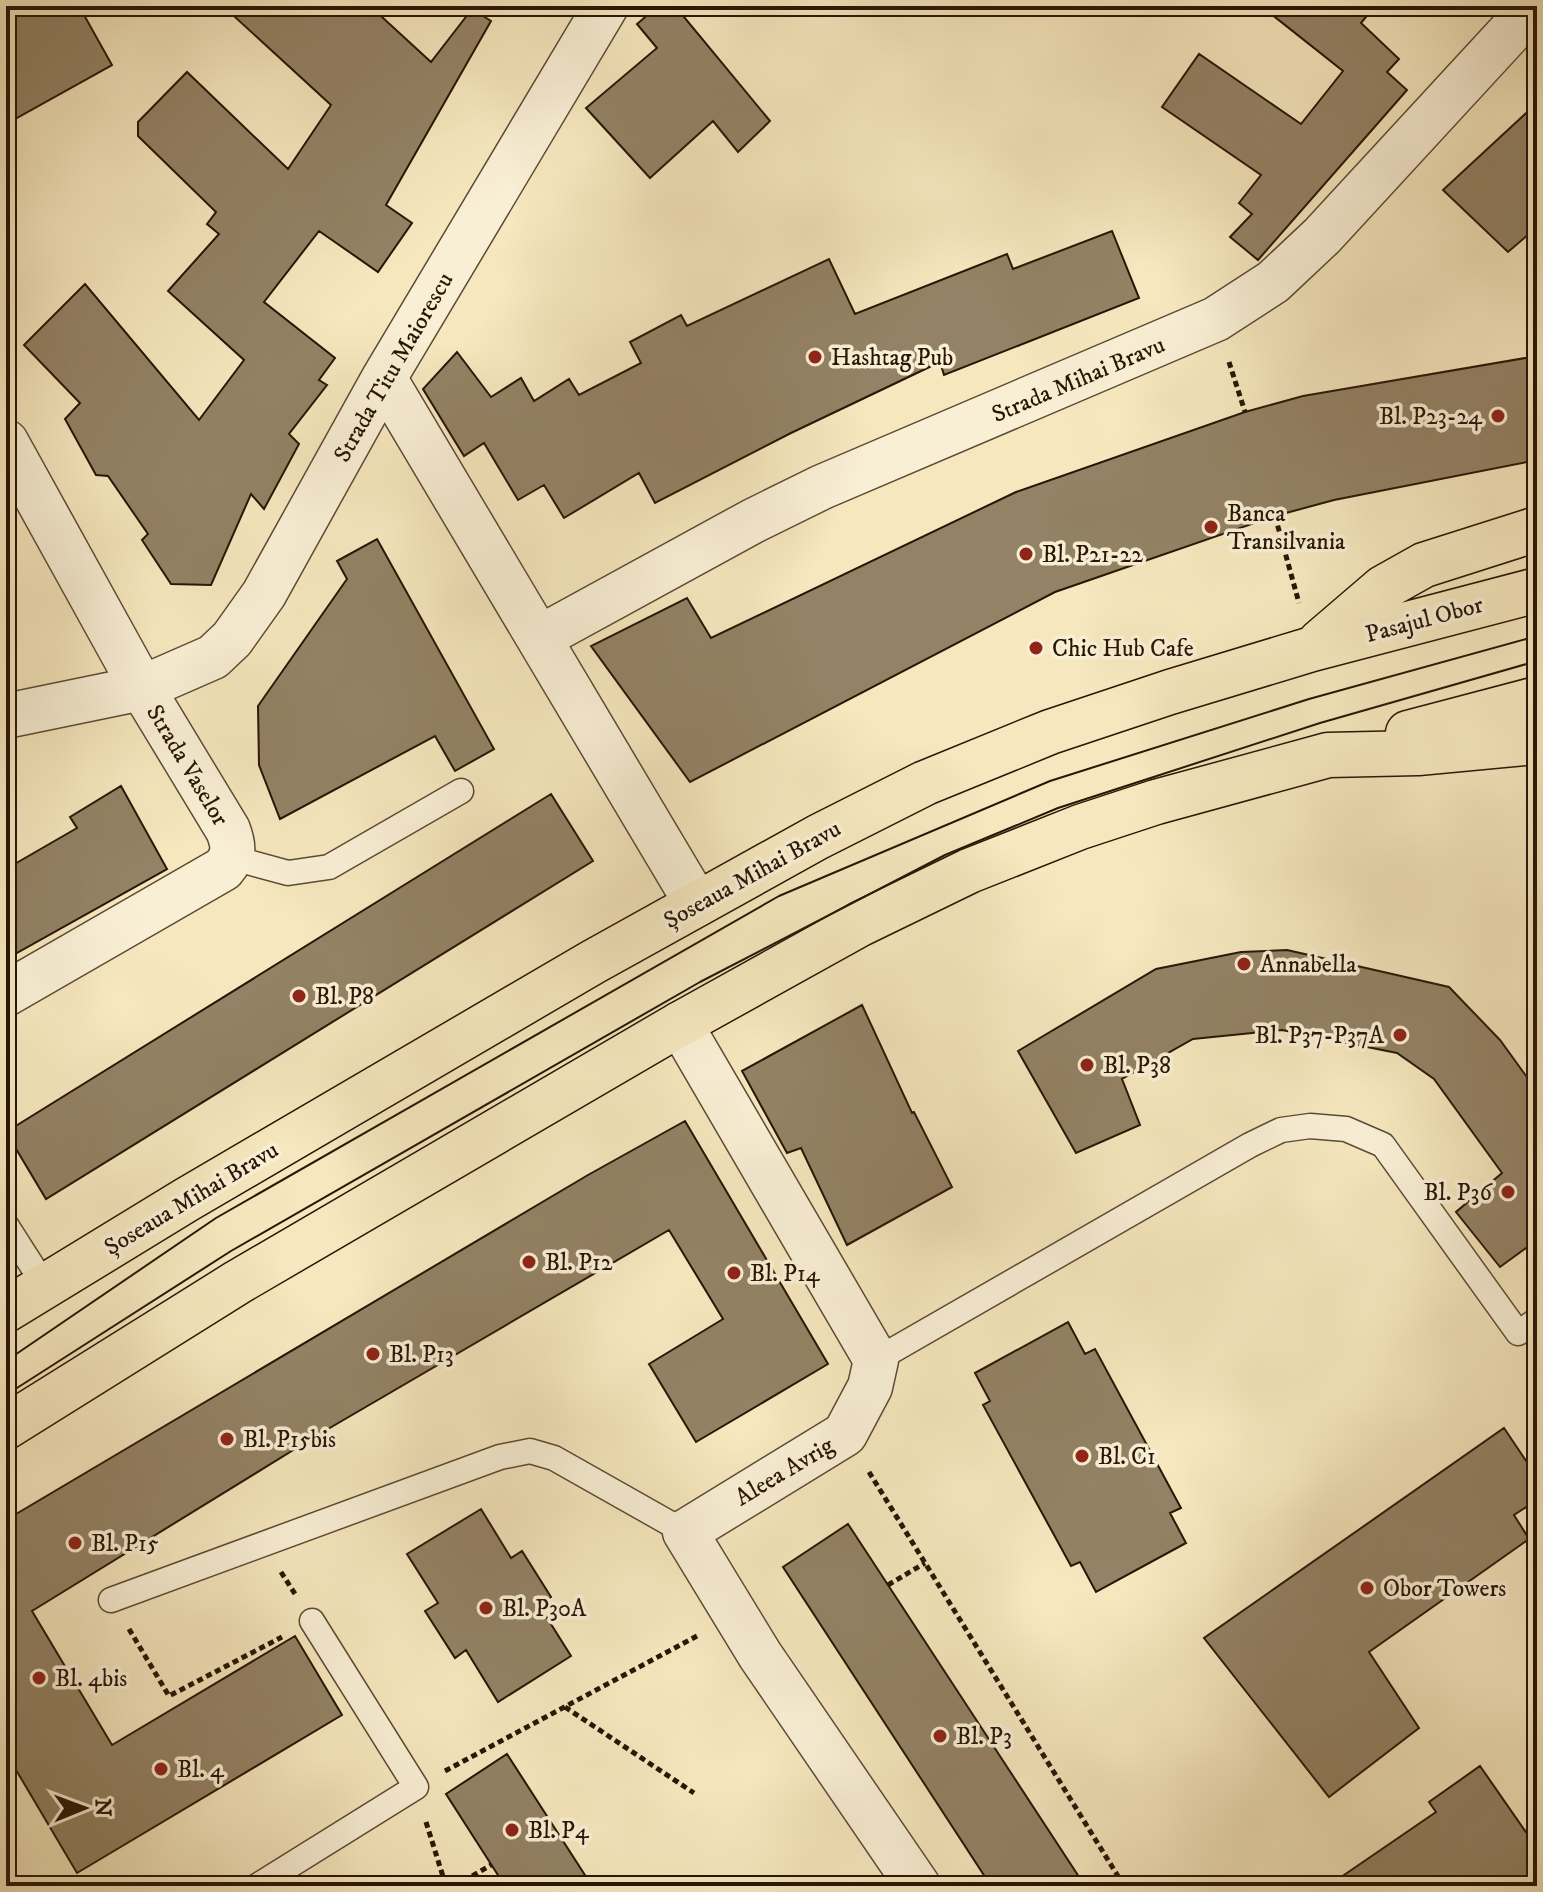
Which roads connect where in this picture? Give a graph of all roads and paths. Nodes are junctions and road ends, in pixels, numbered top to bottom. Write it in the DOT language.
graph roads {
  1 [pos="606,6"];
  2 [pos="1534,6"];
  3 [pos="384,378"];
  4 [pos="6,442"];
  5 [pos="1275,516"];
  6 [pos="1537,529"];
  7 [pos="1537,590"];
  8 [pos="539,638"];
  9 [pos="1312,649"];
  10 [pos="142,688"];
  11 [pos="1537,699"];
  12 [pos="6,716"];
  13 [pos="1537,742"];
  14 [pos="1328,755"];
  15 [pos="461,791"];
  16 [pos="233,858"];
  17 [pos="697,904"];
  18 [pos="6,994"];
  19 [pos="680,1024"];
  20 [pos="6,1225"];
  21 [pos="45,1286"];
  22 [pos="6,1310"];
  23 [pos="1527,1327"];
  24 [pos="876,1360"];
  25 [pos="6,1427"];
  26 [pos="845,1434"];
  27 [pos="685,1532"];
  28 [pos="263,1544"];
  29 [pos="925,1563"];
  30 [pos="888,1585"];
  31 [pos="111,1600"];
  32 [pos="735,1616"];
  33 [pos="312,1621"];
  34 [pos="565,1707"];
  35 [pos="416,1787"];
  36 [pos="694,1793"];
  37 [pos="491,1865"];
  38 [pos="257,1886"];
  39 [pos="446,1886"];
  40 [pos="455,1886"];
  41 [pos="918,1886"];
  42 [pos="1124,1886"];
  1 -- 3 [label="street, Strada Titu Maiorescu"];
  2 -- 8 [label="street, Strada Mihai Bravu"];
  3 -- 8 [label="street"];
  3 -- 10 [label="street, Strada Titu Maiorescu"];
  4 -- 10 [label="street, Strada Vaselor"];
  5 -- 9 [label="path"];
  6 -- 9 [label="main road, Șoseaua Mihai Bravu"];
  7 -- 9 [label="main road, Pasajul Obor"];
  8 -- 17 [label="street"];
  9 -- 17 [label="main road, Șoseaua Mihai Bravu"];
  10 -- 12 [label="street, Strada Titu Maiorescu"];
  10 -- 16 [label="street, Strada Vaselor"];
  11 -- 14 [label="main road"];
  13 -- 14 [label="main road"];
  14 -- 19 [label="main road"];
  15 -- 16 [label="lane"];
  16 -- 18 [label="street, Strada Vaselor"];
  17 -- 21 [label="main road, Șoseaua Mihai Bravu"];
  19 -- 24 [label="street"];
  19 -- 25 [label="main road"];
  20 -- 21 [label="lane"];
  21 -- 22 [label="main road, Șoseaua Mihai Bravu"];
  23 -- 24 [label="lane"];
  24 -- 26 [label="street, Aleea Avrig"];
  26 -- 27 [label="street, Aleea Avrig"];
  26 -- 29 [label="path"];
  27 -- 28 [label="lane"];
  27 -- 32 [label="street"];
  28 -- 31 [label="lane"];
  28 -- 33 [label="path"];
  29 -- 30 [label="path"];
  29 -- 42 [label="path"];
  31 -- 33 [label="path"];
  32 -- 34 [label="path"];
  32 -- 41 [label="street"];
  33 -- 35 [label="lane"];
  34 -- 35 [label="path"];
  34 -- 36 [label="path"];
  35 -- 38 [label="lane"];
  35 -- 39 [label="path"];
  37 -- 40 [label="path"];
}
